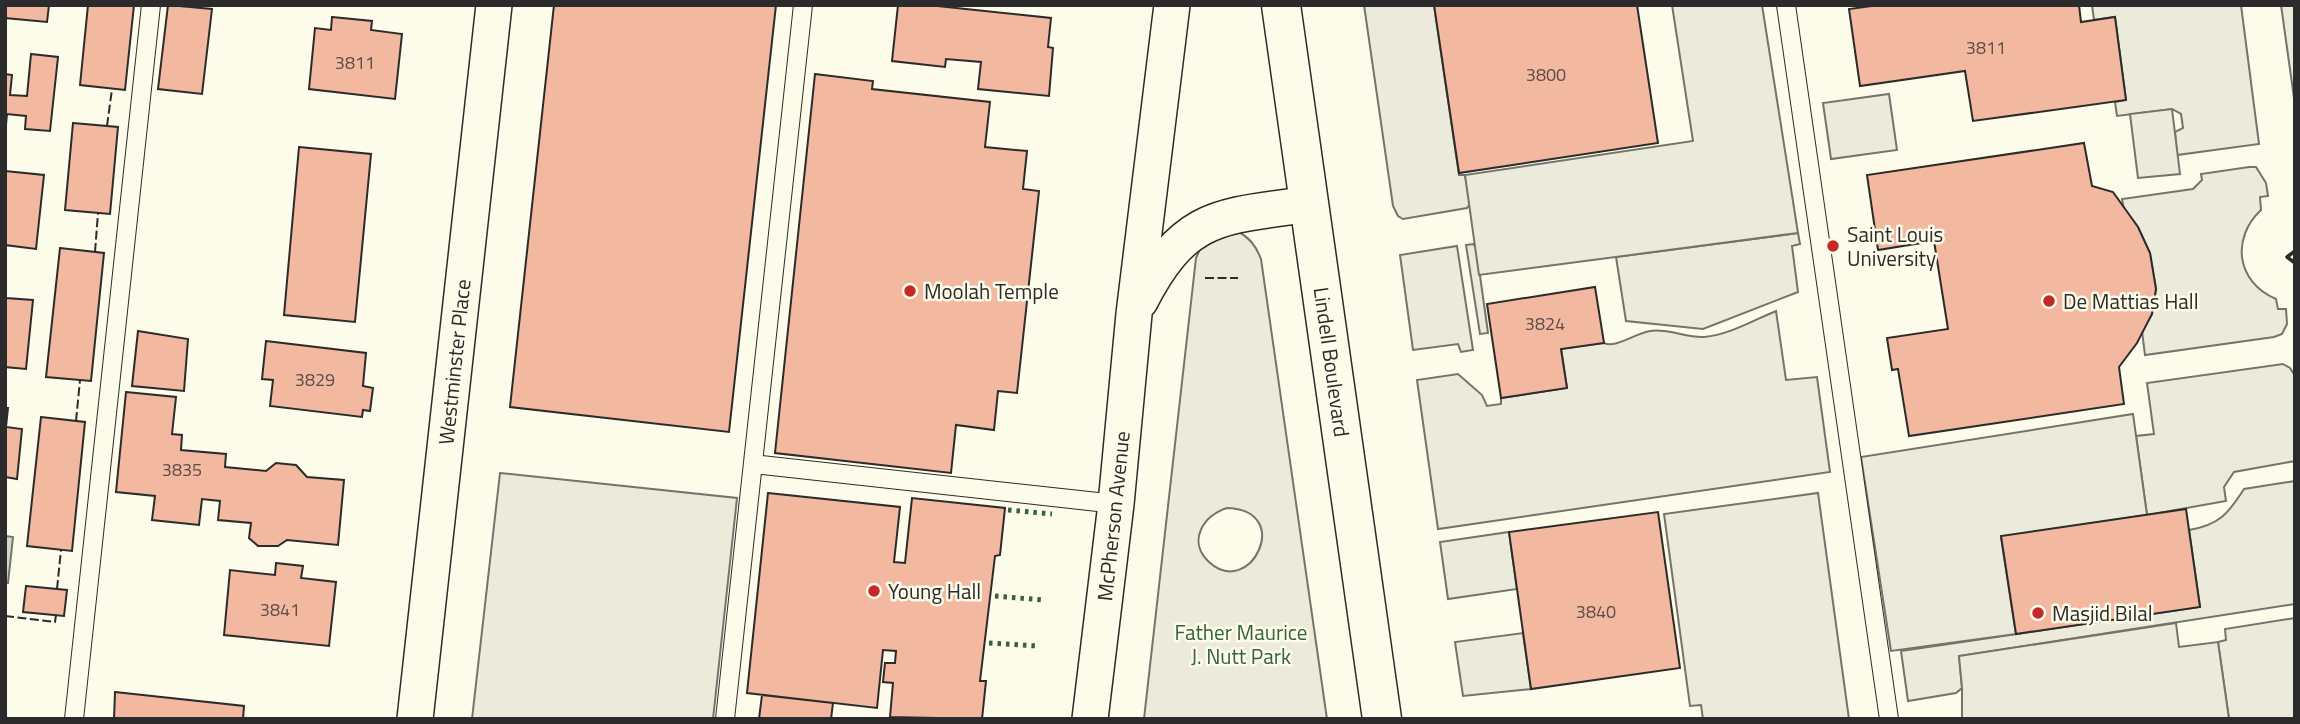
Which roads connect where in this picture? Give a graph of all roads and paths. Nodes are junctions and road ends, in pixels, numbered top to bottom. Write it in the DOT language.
graph roads {
  1 [pos="151,5"];
  2 [pos="494,5"];
  3 [pos="803,5"];
  4 [pos="1171,5"];
  5 [pos="1281,5"];
  6 [pos="1786,5"];
  7 [pos="1310,204"];
  8 [pos="1134,314"];
  9 [pos="753,464"];
  10 [pos="1116,504"];
  11 [pos="726,714"];
  12 [pos="74,719"];
  13 [pos="415,719"];
  14 [pos="1090,719"];
  15 [pos="1382,719"];
  16 [pos="1889,719"];
  1 -- 12 [label="lane"];
  2 -- 13 [label="street, Westminster Place"];
  3 -- 9 [label="lane"];
  4 -- 8 [label="street, McPherson Avenue"];
  5 -- 7 [label="main road, Lindell Boulevard"];
  6 -- 16 [label="lane"];
  7 -- 8 [label="street, McPherson Avenue"];
  7 -- 15 [label="main road, Lindell Boulevard"];
  8 -- 10 [label="street, McPherson Avenue"];
  9 -- 10 [label="lane"];
  9 -- 11 [label="lane"];
  10 -- 14 [label="street, McPherson Avenue"];
}
